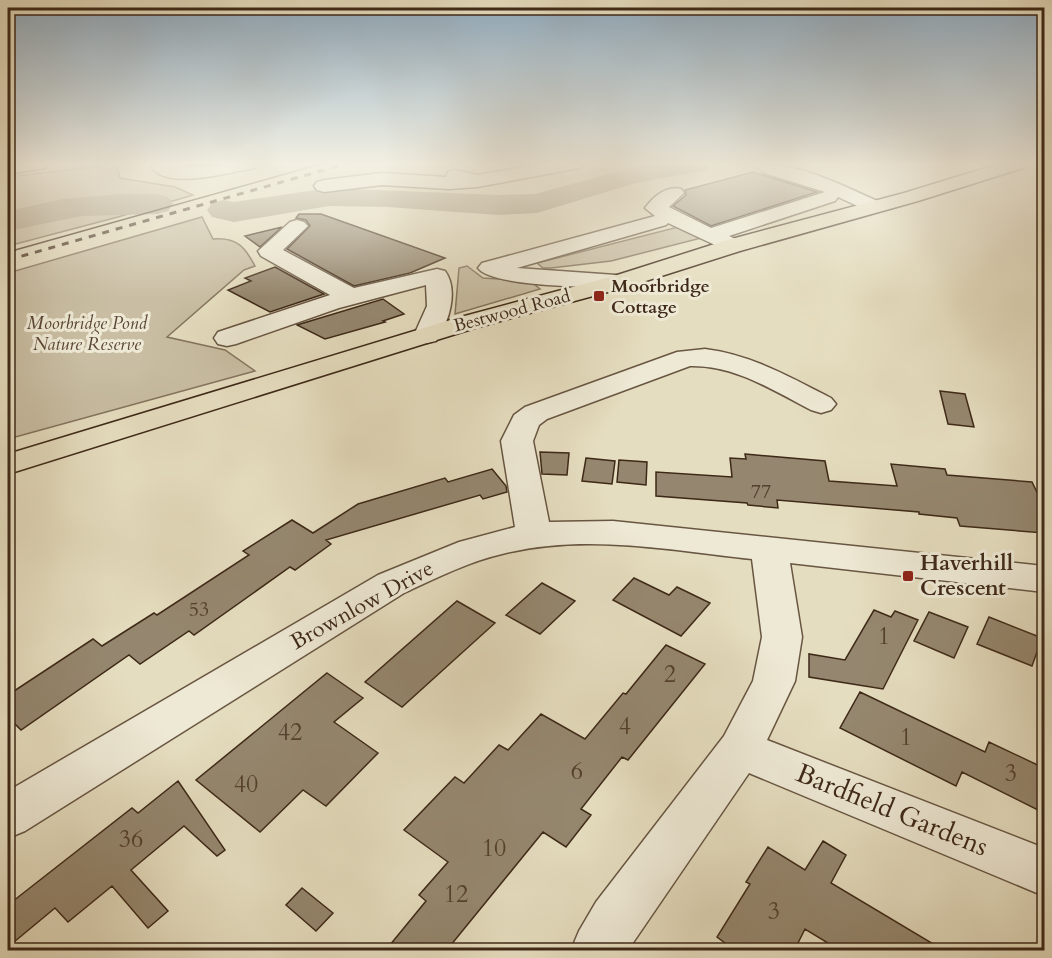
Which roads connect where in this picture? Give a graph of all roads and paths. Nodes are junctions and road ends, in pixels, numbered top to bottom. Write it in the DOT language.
graph roads {
  1 [pos="656,209"];
  2 [pos="800,209"];
  3 [pos="864,209"];
  4 [pos="297,225"];
  5 [pos="654,225"];
  6 [pos="721,241"];
  7 [pos="622,280"];
  8 [pos="350,296"];
  9 [pos="427,335"];
  10 [pos="227,338"];
  11 [pos="797,400"];
  12 [pos="8,465"];
  13 [pos="534,534"];
  14 [pos="769,549"];
  15 [pos="1044,579"];
  16 [pos="740,749"];
  17 [pos="8,816"];
  18 [pos="1044,872"];
  19 [pos="598,951"];
  1 -- 6 [label="street"];
  2 -- 6 [label="street"];
  3 -- 6 [label="main road, Bestwood Road"];
  4 -- 8 [label="street"];
  5 -- 7 [label="street"];
  6 -- 7 [label="main road, Bestwood Road"];
  7 -- 9 [label="main road, Bestwood Road"];
  8 -- 9 [label="street"];
  8 -- 10 [label="street"];
  9 -- 12 [label="main road, Bestwood Road"];
  11 -- 13 [label="street"];
  13 -- 14 [label="street, Brownlow Drive"];
  13 -- 17 [label="street, Brownlow Drive"];
  14 -- 15 [label="street, Brownlow Drive"];
  14 -- 16 [label="street"];
  16 -- 18 [label="street, Bardfield Gardens"];
  16 -- 19 [label="street"];
}
